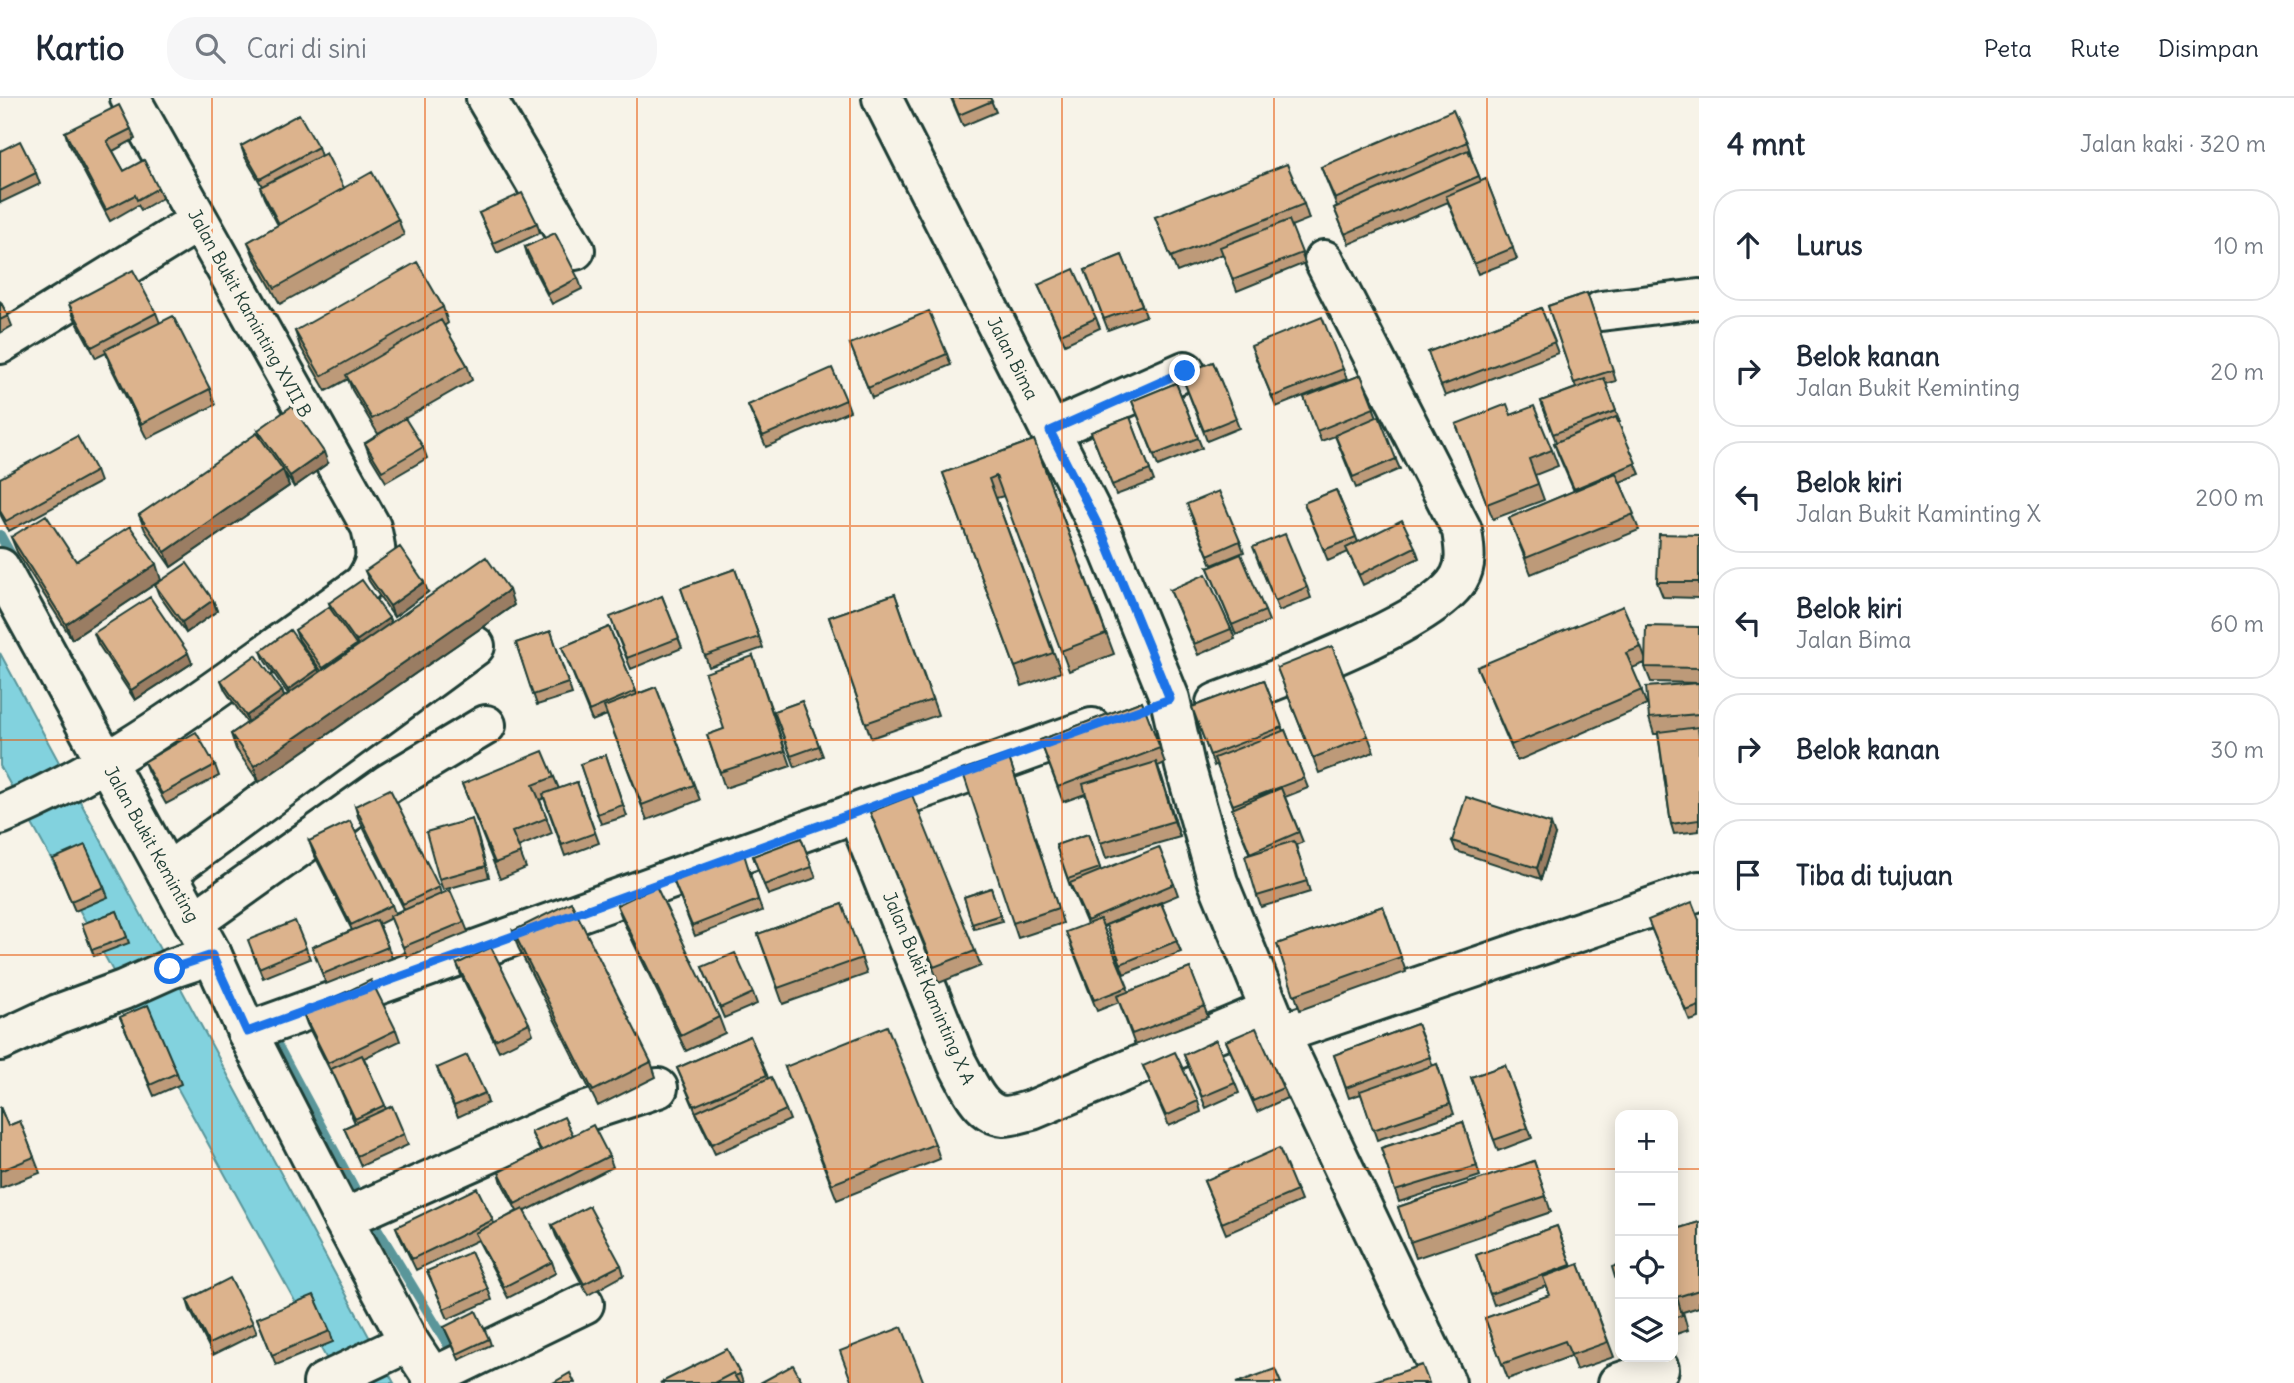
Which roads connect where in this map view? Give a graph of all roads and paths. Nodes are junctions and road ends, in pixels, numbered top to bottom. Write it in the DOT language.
graph roads {
  1 [pos="130,98"];
  2 [pos="486,98"];
  3 [pos="882,98"];
  4 [pos="199,220"];
  5 [pos="575,250"];
  6 [pos="1324,260"];
  7 [pos="1699,299"];
  8 [pos="1601,310"];
  9 [pos="0,344"];
  10 [pos="1185,371"];
  11 [pos="1050,431"];
  12 [pos="0,568"];
  13 [pos="475,646"];
  14 [pos="1152,711"];
  15 [pos="486,725"];
  16 [pos="107,762"];
  17 [pos="11,811"];
  18 [pos="857,814"];
  19 [pos="167,873"];
  20 [pos="1699,891"];
  21 [pos="195,921"];
  22 [pos="212,955"];
  23 [pos="1275,1022"];
  24 [pos="247,1032"];
  25 [pos="0,1041"];
  26 [pos="658,1088"];
  27 [pos="343,1219"];
  28 [pos="584,1304"];
  29 [pos="395,1349"];
  30 [pos="1659,1369"];
  31 [pos="330,1380"];
  32 [pos="434,1380"];
  33 [pos="1446,1383"];
  34 [pos="1618,1383"];
  1 -- 4 [label="street, Jalan Bukit Kaminting XVII B"];
  2 -- 5 [label="street"];
  3 -- 11 [label="street, Jalan Bima"];
  4 -- 9 [label="street"];
  4 -- 16 [label="street, Jalan Bukit Kaminting XVII B"];
  6 -- 14 [label="street"];
  7 -- 8 [label="street"];
  10 -- 11 [label="street"];
  11 -- 14 [label="street, Jalan Bima"];
  12 -- 16 [label="street, Jalan Bukit Keminting"];
  13 -- 19 [label="street"];
  14 -- 18 [label="street"];
  14 -- 23 [label="street, Jalan Bima"];
  15 -- 21 [label="street"];
  16 -- 17 [label="street"];
  16 -- 19 [label="street, Jalan Bukit Keminting"];
  18 -- 23 [label="street, Jalan Bukit Kaminting X A"];
  18 -- 24 [label="street"];
  19 -- 21 [label="street, Jalan Bukit Keminting"];
  20 -- 23 [label="street"];
  21 -- 22 [label="street, Jalan Bukit Keminting"];
  22 -- 24 [label="street, Jalan Bukit Keminting"];
  22 -- 25 [label="street"];
  23 -- 33 [label="street, Jalan Bima"];
  24 -- 27 [label="street, Jalan Bukit Keminting"];
  26 -- 27 [label="street"];
  27 -- 29 [label="street, Jalan Bukit Keminting"];
  28 -- 32 [label="street"];
  29 -- 31 [label="street"];
  29 -- 32 [label="street, Jalan Bukit Keminting"];
  30 -- 34 [label="street"];
}
